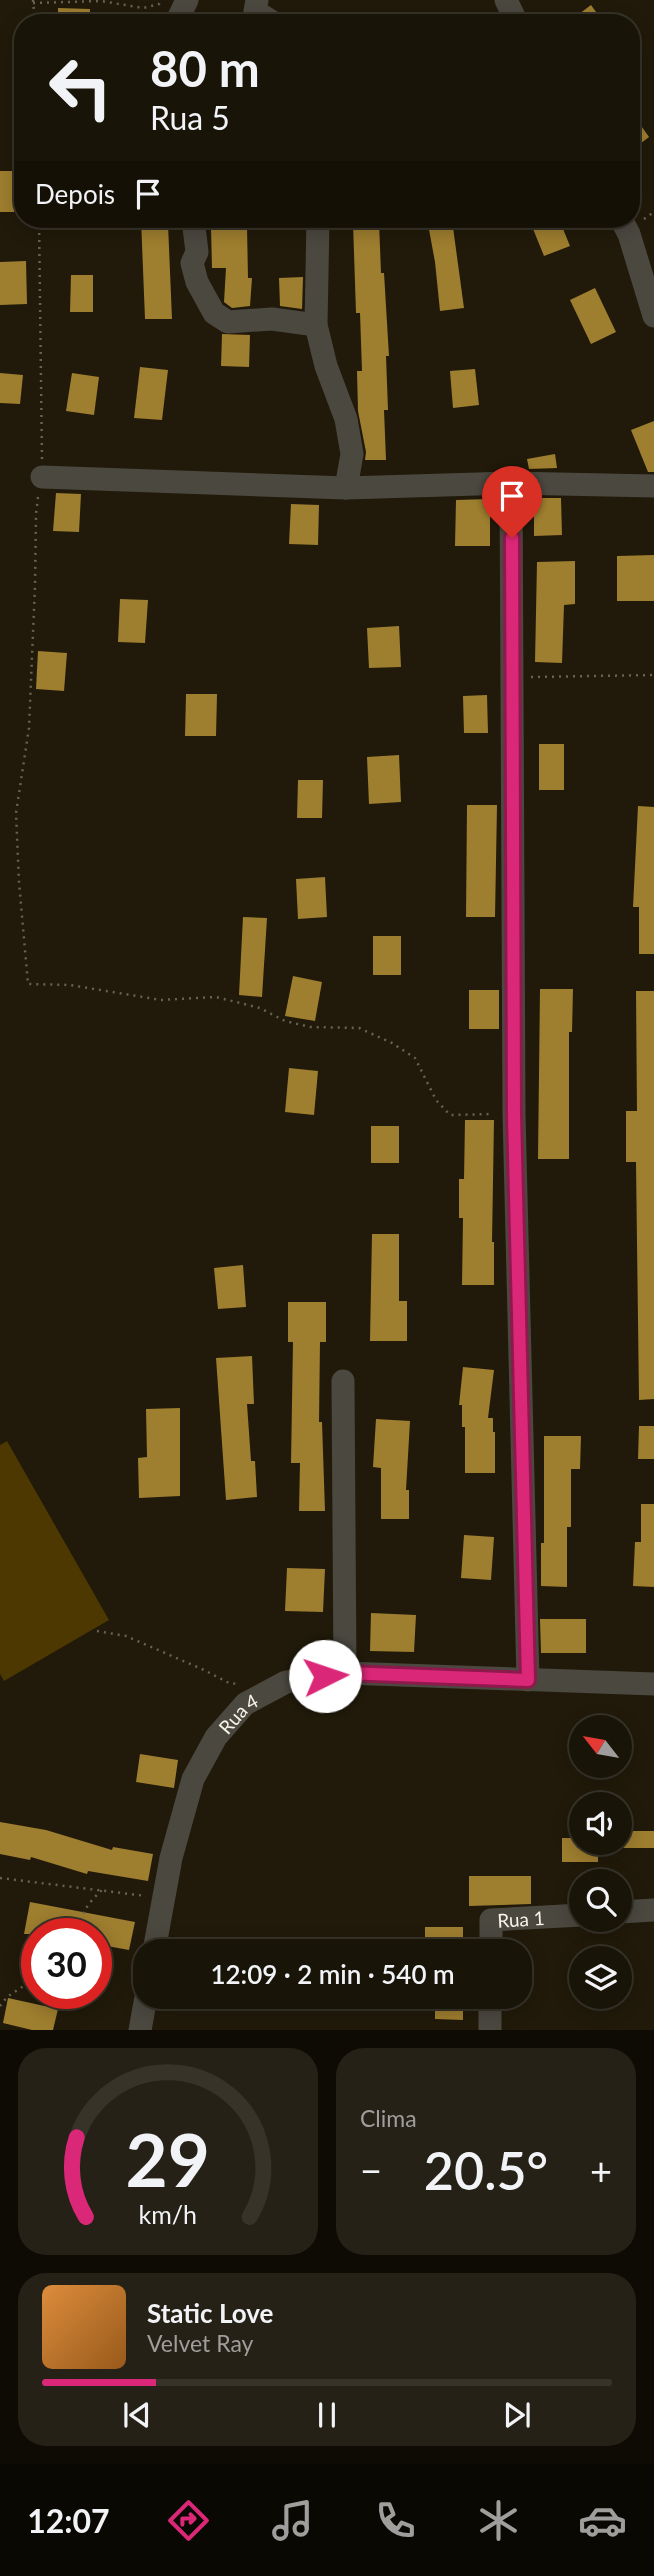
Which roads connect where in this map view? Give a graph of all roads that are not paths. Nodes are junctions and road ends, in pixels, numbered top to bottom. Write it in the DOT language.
graph roads {
  1 [pos="194,228"];
  2 [pos="318,228"];
  3 [pos="626,228"];
  4 [pos="654,316"];
  5 [pos="316,325"];
  6 [pos="42,477"];
  7 [pos="511,483"];
  8 [pos="654,486"];
  9 [pos="346,488"];
  10 [pos="343,1381"];
  11 [pos="345,1673"];
  12 [pos="528,1680"];
  13 [pos="654,1684"];
  14 [pos="654,1910"];
  15 [pos="632,1911"];
  16 [pos="569,1916"];
  17 [pos="156,1939"];
  18 [pos="491,1939"];
  19 [pos="144,2009"];
  20 [pos="490,2009"];
  21 [pos="140,2030"];
  22 [pos="490,2030"];
  1 -- 5 [label="street"];
  2 -- 5 [label="street"];
  3 -- 4 [label="street"];
  5 -- 9 [label="street"];
  6 -- 9 [label="street"];
  7 -- 8 [label="street"];
  7 -- 9 [label="street"];
  7 -- 12 [label="street"];
  10 -- 11 [label="street"];
  11 -- 12 [label="street, Rua 4"];
  11 -- 17 [label="street, Rua 4"];
  12 -- 13 [label="street, Rua 4"];
  14 -- 15 [label="street"];
  16 -- 18 [label="street, Rua 1"];
  19 -- 21 [label="street"];
  20 -- 22 [label="street"];
}
